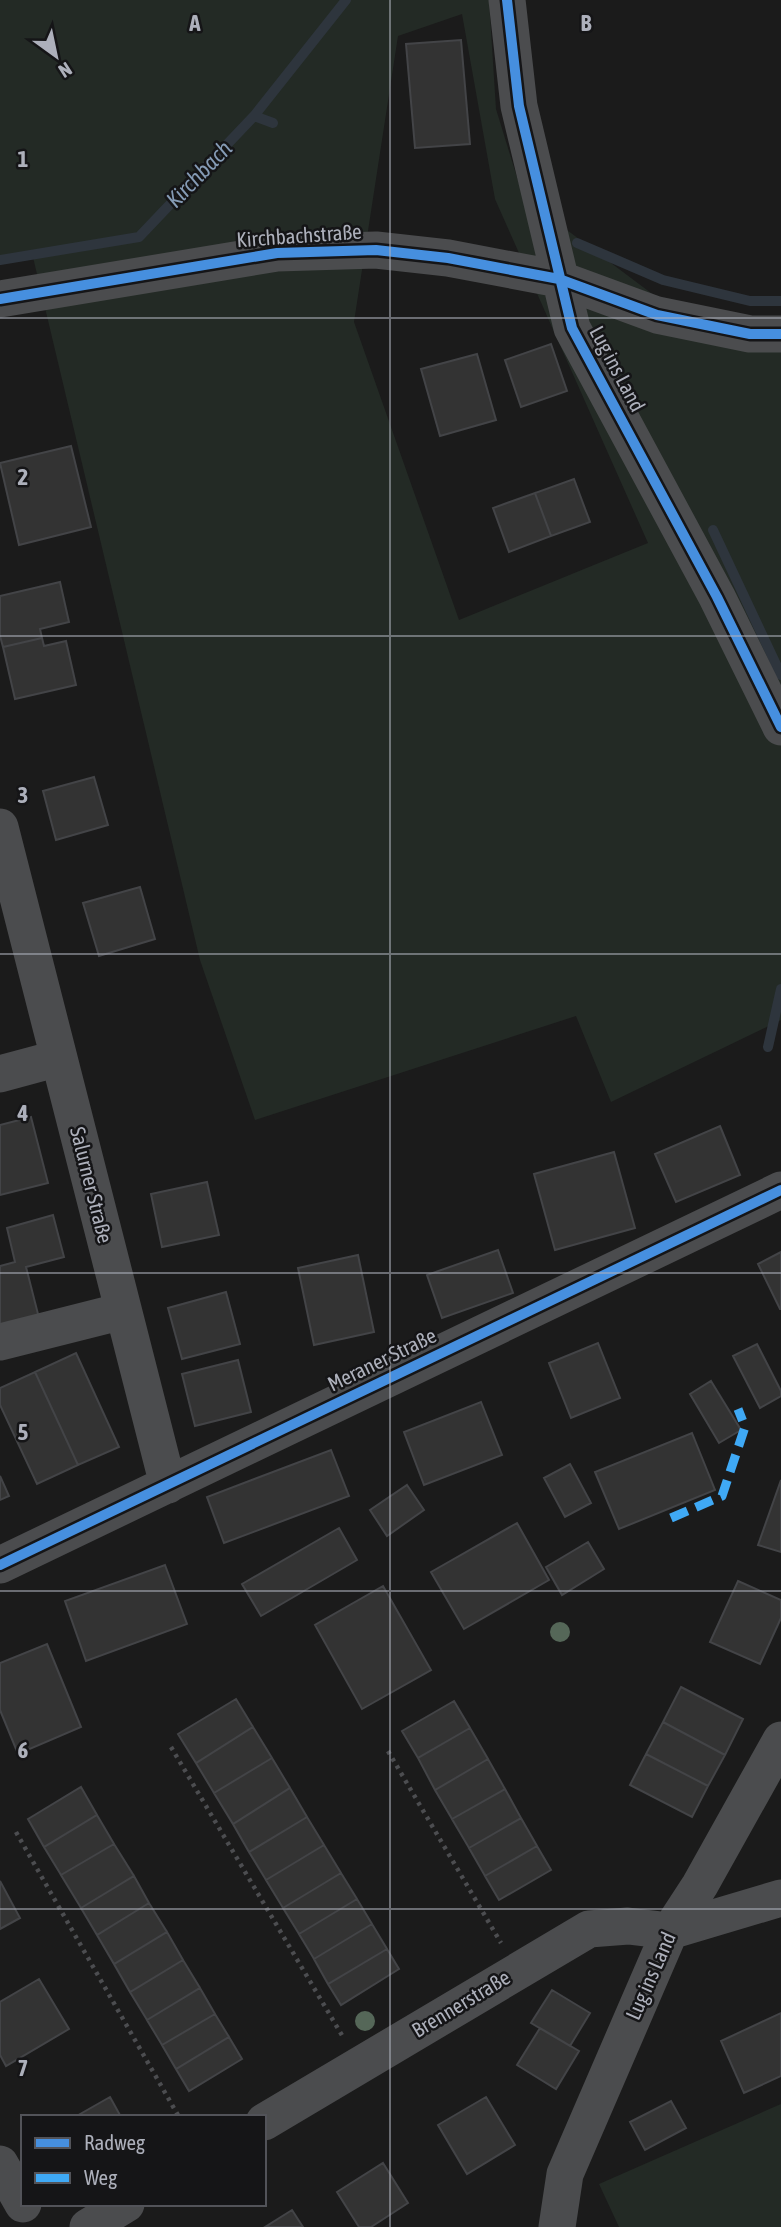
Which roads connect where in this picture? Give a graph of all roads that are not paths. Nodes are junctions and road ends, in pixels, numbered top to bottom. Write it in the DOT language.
graph roads {
  1 [pos="507,0"];
  2 [pos="559,279"];
  3 [pos="0,299"];
  4 [pos="781,334"];
  5 [pos="781,727"];
  6 [pos="0,827"];
  7 [pos="59,1058"];
  8 [pos="0,1074"];
  9 [pos="781,1190"];
  10 [pos="124,1311"];
  11 [pos="0,1342"];
  12 [pos="168,1485"];
  13 [pos="0,1565"];
  14 [pos="781,1740"];
  15 [pos="781,1898"];
  16 [pos="670,1931"];
  17 [pos="266,2121"];
  18 [pos="0,2164"];
  19 [pos="21,2201"];
  20 [pos="24,2206"];
  21 [pos="123,2206"];
  22 [pos="36,2227"];
  23 [pos="88,2227"];
  24 [pos="557,2227"];
  1 -- 2 [label="street, Lug ins Land"];
  2 -- 3 [label="street, Kirchbachstraße"];
  2 -- 4 [label="street, Kirchbachstraße"];
  2 -- 5 [label="street, Lug ins Land"];
  6 -- 7 [label="street, Salurner Straße"];
  7 -- 8 [label="street"];
  7 -- 10 [label="street, Salurner Straße"];
  9 -- 12 [label="street, Meraner Straße"];
  10 -- 11 [label="street"];
  10 -- 12 [label="street, Salurner Straße"];
  12 -- 13 [label="street, Meraner Straße"];
  14 -- 16 [label="street, Lug ins Land"];
  15 -- 16 [label="street"];
  16 -- 17 [label="street, Brennerstraße"];
  16 -- 24 [label="street, Lug ins Land"];
  18 -- 19 [label="street"];
  20 -- 22 [label="street"];
  21 -- 23 [label="street"];
}
